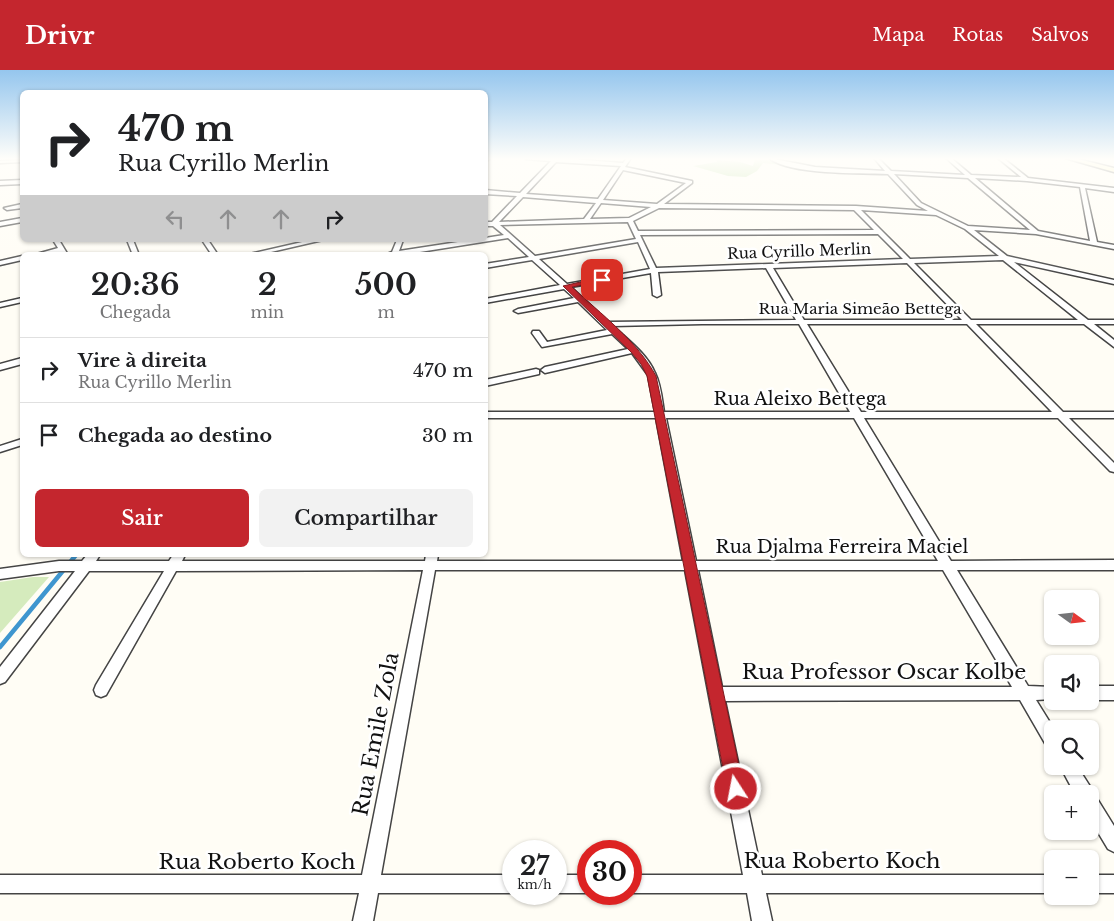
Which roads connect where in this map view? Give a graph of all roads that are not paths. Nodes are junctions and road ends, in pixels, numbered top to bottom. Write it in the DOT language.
graph roads {
  1 [pos="519,198"];
  2 [pos="557,198"];
  3 [pos="601,198"];
  4 [pos="669,198"];
  5 [pos="739,198"];
  6 [pos="913,198"];
  7 [pos="996,198"];
  8 [pos="1084,198"];
  9 [pos="599,201"];
  10 [pos="20,206"];
  11 [pos="658,206"];
  12 [pos="737,207"];
  13 [pos="7,208"];
  14 [pos="856,208"];
  15 [pos="938,213"];
  16 [pos="20,220"];
  17 [pos="630,220"];
  18 [pos="586,221"];
  19 [pos="494,223"];
  20 [pos="0,224"];
  21 [pos="488,224"];
  22 [pos="967,228"];
  23 [pos="880,232"];
  24 [pos="1036,232"];
  25 [pos="636,233"];
  26 [pos="509,236"];
  27 [pos="488,239"];
  28 [pos="640,240"];
  29 [pos="310,242"];
  30 [pos="471,242"];
  31 [pos="1094,243"];
  32 [pos="1114,247"];
  33 [pos="262,252"];
  34 [pos="405,252"];
  35 [pos="20,258"];
  36 [pos="534,258"];
  37 [pos="1004,258"];
  38 [pos="908,261"];
  39 [pos="0,263"];
  40 [pos="488,266"];
  41 [pos="768,266"];
  42 [pos="654,270"];
  43 [pos="1114,282"];
  44 [pos="567,286"];
  45 [pos="657,294"];
  46 [pos="580,299"];
  47 [pos="20,300"];
  48 [pos="488,300"];
  49 [pos="0,305"];
  50 [pos="518,312"];
  51 [pos="802,322"];
  52 [pos="968,322"];
  53 [pos="1086,322"];
  54 [pos="1114,322"];
  55 [pos="610,327"];
  56 [pos="536,333"];
  57 [pos="1114,344"];
  58 [pos="634,350"];
  59 [pos="20,362"];
  60 [pos="0,367"];
  61 [pos="488,382"];
  62 [pos="488,415"];
  63 [pos="660,415"];
  64 [pos="858,415"];
  65 [pos="1061,415"];
  66 [pos="1114,416"];
  67 [pos="20,443"];
  68 [pos="0,449"];
  69 [pos="1114,469"];
  70 [pos="176,560"];
  71 [pos="431,560"];
  72 [pos="84,562"];
  73 [pos="690,565"];
  74 [pos="947,565"];
  75 [pos="1114,565"];
  76 [pos="0,574"];
  77 [pos="0,678"];
  78 [pos="101,690"];
  79 [pos="1099,693"];
  80 [pos="1114,693"];
  81 [pos="716,694"];
  82 [pos="1024,694"];
  83 [pos="1044,694"];
  84 [pos="1044,727"];
  85 [pos="1099,817"];
  86 [pos="1114,842"];
  87 [pos="0,884"];
  88 [pos="370,884"];
  89 [pos="502,884"];
  90 [pos="642,884"];
  91 [pos="755,884"];
  92 [pos="1044,884"];
  93 [pos="1099,884"];
  94 [pos="1114,884"];
  95 [pos="362,921"];
  96 [pos="762,921"];
  1 -- 19 [label="street"];
  2 -- 9 [label="street"];
  3 -- 9 [label="street"];
  4 -- 11 [label="street"];
  5 -- 12 [label="street"];
  6 -- 15 [label="street"];
  7 -- 24 [label="street"];
  8 -- 31 [label="street"];
  9 -- 11 [label="street"];
  9 -- 18 [label="street"];
  10 -- 13 [label="street"];
  11 -- 12 [label="street"];
  11 -- 17 [label="street"];
  12 -- 14 [label="street"];
  14 -- 15 [label="street"];
  14 -- 23 [label="street"];
  15 -- 22 [label="street"];
  16 -- 20 [label="street"];
  17 -- 18 [label="street"];
  17 -- 25 [label="street"];
  18 -- 19 [label="street"];
  19 -- 21 [label="street"];
  19 -- 26 [label="street"];
  22 -- 24 [label="street"];
  22 -- 37 [label="street"];
  23 -- 25 [label="street"];
  23 -- 38 [label="street"];
  24 -- 31 [label="street"];
  25 -- 28 [label="street"];
  26 -- 27 [label="street"];
  26 -- 36 [label="street"];
  28 -- 36 [label="street"];
  28 -- 42 [label="street"];
  29 -- 33 [label="street"];
  30 -- 34 [label="street"];
  31 -- 32 [label="street"];
  35 -- 39 [label="street"];
  36 -- 40 [label="street"];
  36 -- 44 [label="street"];
  37 -- 38 [label="street, Rua Cyrillo Merlin"];
  37 -- 43 [label="street, Rua Cyrillo Merlin"];
  37 -- 53 [label="street"];
  38 -- 41 [label="street, Rua Cyrillo Merlin"];
  38 -- 52 [label="street"];
  41 -- 42 [label="street, Rua Cyrillo Merlin"];
  41 -- 51 [label="street"];
  42 -- 44 [label="street, Rua Cyrillo Merlin"];
  42 -- 45 [label="street"];
  44 -- 46 [label="street"];
  44 -- 48 [label="street, Rua Cyrillo Merlin"];
  46 -- 50 [label="street"];
  46 -- 55 [label="street"];
  47 -- 49 [label="street"];
  51 -- 52 [label="street, Rua Maria Simeão Bettega"];
  51 -- 55 [label="street, Rua Maria Simeão Bettega"];
  51 -- 64 [label="street"];
  52 -- 53 [label="street, Rua Maria Simeão Bettega"];
  52 -- 65 [label="street"];
  53 -- 54 [label="street, Rua Maria Simeão Bettega"];
  53 -- 57 [label="street"];
  55 -- 56 [label="street, Rua Maria Simeão Bettega"];
  55 -- 58 [label="street"];
  58 -- 61 [label="street"];
  58 -- 63 [label="street"];
  59 -- 60 [label="street"];
  62 -- 63 [label="street, Rua Aleixo Bettega"];
  63 -- 64 [label="street, Rua Aleixo Bettega"];
  63 -- 73 [label="street"];
  64 -- 65 [label="street, Rua Aleixo Bettega"];
  64 -- 74 [label="street"];
  65 -- 66 [label="street, Rua Aleixo Bettega"];
  65 -- 69 [label="street"];
  67 -- 68 [label="street"];
  70 -- 71 [label="street, Rua Djalma Ferreira Maciel"];
  70 -- 72 [label="street, Rua Djalma Ferreira Maciel"];
  70 -- 78 [label="street"];
  71 -- 73 [label="street, Rua Djalma Ferreira Maciel"];
  71 -- 88 [label="street, Rua Emile Zola"];
  72 -- 76 [label="street, Rua Djalma Ferreira Maciel"];
  72 -- 77 [label="street"];
  73 -- 74 [label="street, Rua Djalma Ferreira Maciel"];
  73 -- 81 [label="street"];
  74 -- 75 [label="street, Rua Djalma Ferreira Maciel"];
  74 -- 82 [label="street"];
  79 -- 80 [label="street"];
  81 -- 82 [label="street, Rua Professor Oscar Kolbe"];
  81 -- 91 [label="street"];
  82 -- 83 [label="street, Rua Professor Oscar Kolbe"];
  82 -- 84 [label="street"];
  85 -- 86 [label="street"];
  87 -- 88 [label="street, Rua Roberto Koch"];
  88 -- 89 [label="street, Rua Roberto Koch"];
  88 -- 95 [label="street, Rua Emile Zola"];
  90 -- 91 [label="street, Rua Roberto Koch"];
  91 -- 92 [label="street, Rua Roberto Koch"];
  91 -- 96 [label="street"];
  93 -- 94 [label="street"];
}
